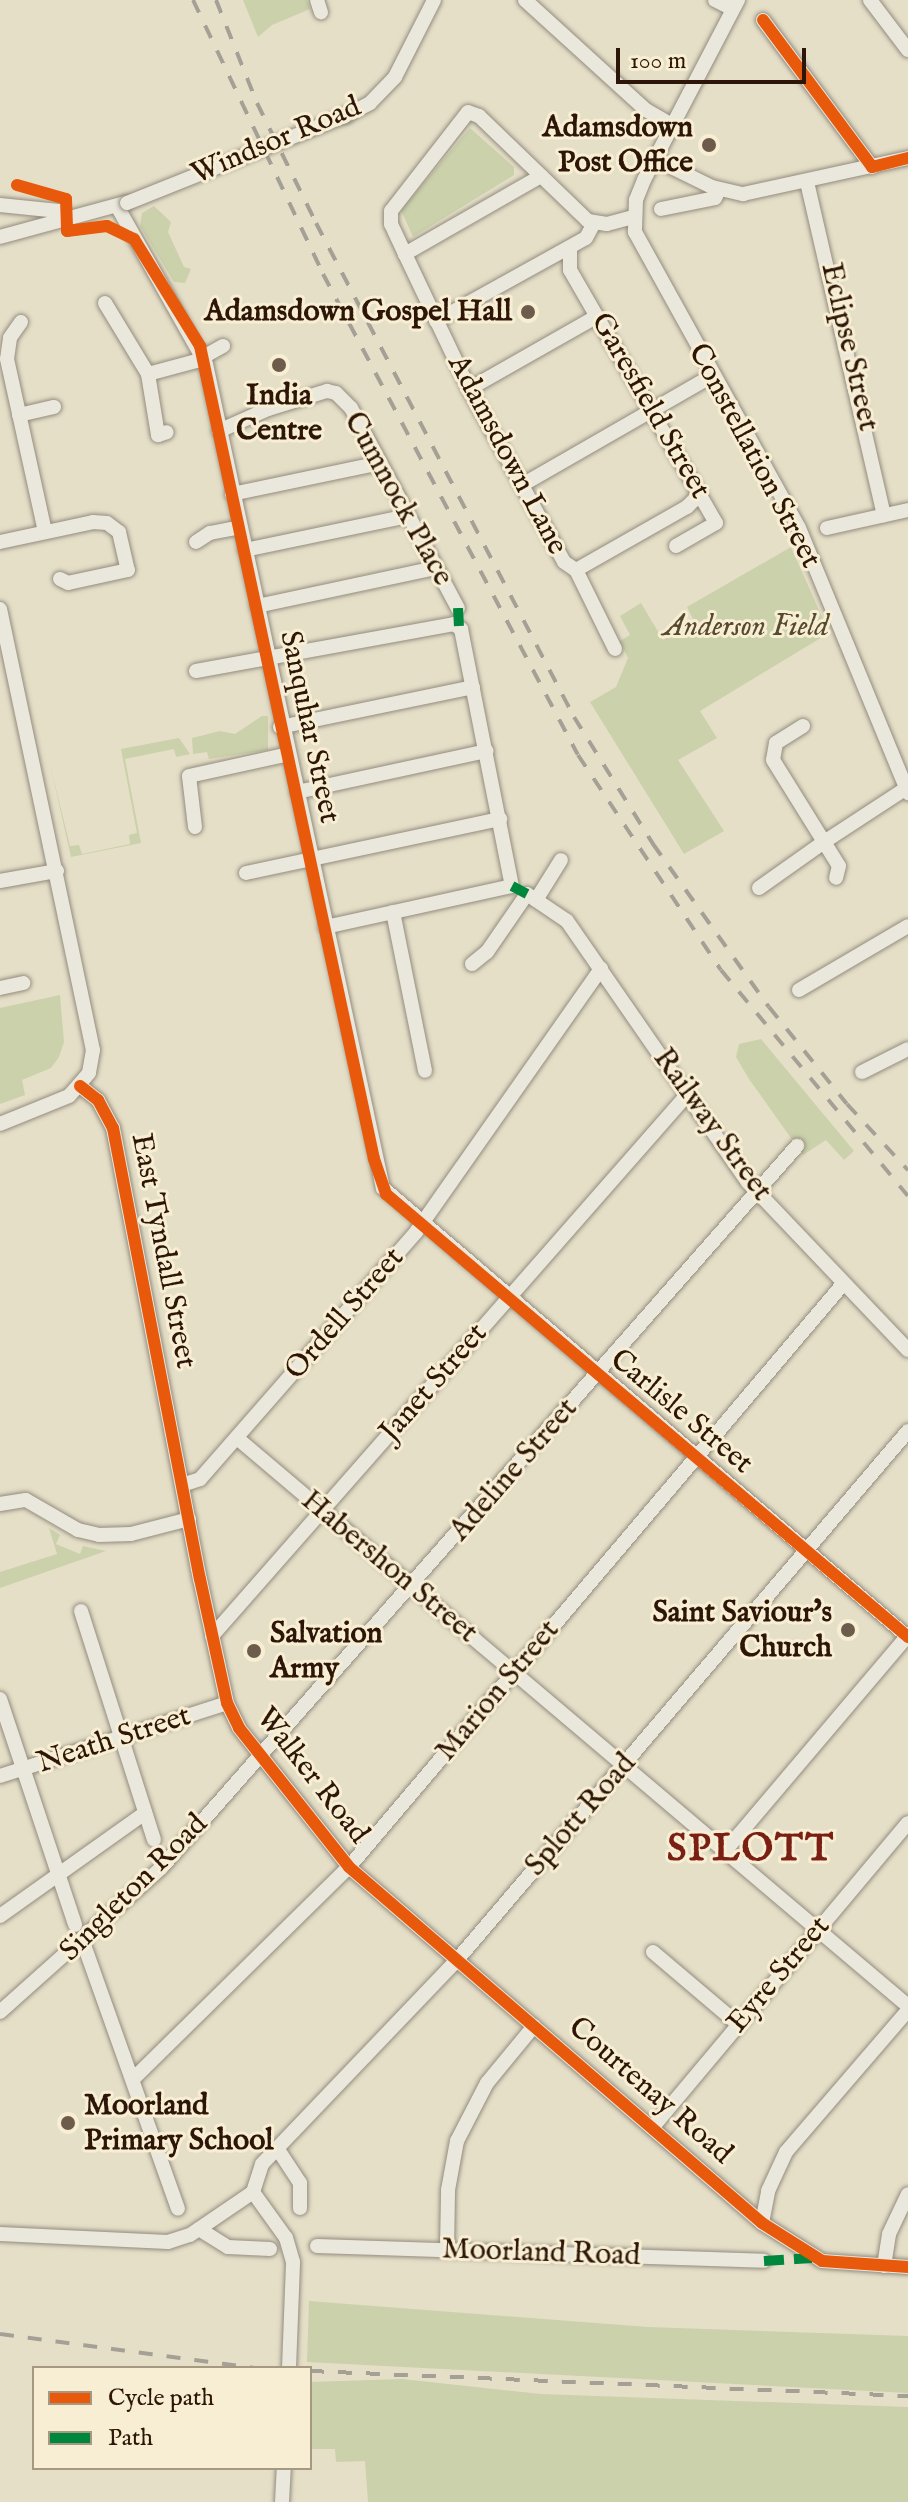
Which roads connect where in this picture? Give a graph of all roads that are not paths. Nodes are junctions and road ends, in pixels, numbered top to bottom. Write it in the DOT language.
graph roads {
  1 [pos="434,0"];
  2 [pos="525,0"];
  3 [pos="715,0"];
  4 [pos="870,0"];
  5 [pos="735,4"];
  6 [pos="763,20"];
  7 [pos="908,50"];
  8 [pos="672,125"];
  9 [pos="908,158"];
  10 [pos="655,159"];
  11 [pos="872,167"];
  12 [pos="541,176"];
  13 [pos="807,182"];
  14 [pos="719,190"];
  15 [pos="122,204"];
  16 [pos="0,205"];
  17 [pos="661,209"];
  18 [pos="67,216"];
  19 [pos="634,217"];
  20 [pos="594,223"];
  21 [pos="0,237"];
  22 [pos="570,248"];
  23 [pos="405,254"];
  24 [pos="105,303"];
  25 [pos="596,317"];
  26 [pos="436,321"];
  27 [pos="21,322"];
  28 [pos="223,346"];
  29 [pos="204,358"];
  30 [pos="148,374"];
  31 [pos="713,375"];
  32 [pos="469,389"];
  33 [pos="54,407"];
  34 [pos="650,412"];
  35 [pos="19,415"];
  36 [pos="219,431"];
  37 [pos="167,432"];
  38 [pos="380,463"];
  39 [pos="522,485"];
  40 [pos="232,494"];
  41 [pos="700,494"];
  42 [pos="908,510"];
  43 [pos="884,515"];
  44 [pos="408,516"];
  45 [pos="240,527"];
  46 [pos="827,528"];
  47 [pos="45,532"];
  48 [pos="0,542"];
  49 [pos="196,542"];
  50 [pos="676,546"];
  51 [pos="245,550"];
  52 [pos="436,568"];
  53 [pos="576,570"];
  54 [pos="60,579"];
  55 [pos="257,606"];
  56 [pos="458,608"];
  57 [pos="0,609"];
  58 [pos="615,649"];
  59 [pos="267,660"];
  60 [pos="196,671"];
  61 [pos="473,687"];
  62 [pos="803,726"];
  63 [pos="280,727"];
  64 [pos="487,751"];
  65 [pos="289,754"];
  66 [pos="907,789"];
  67 [pos="297,792"];
  68 [pos="500,819"];
  69 [pos="195,827"];
  70 [pos="824,842"];
  71 [pos="311,860"];
  72 [pos="561,860"];
  73 [pos="57,871"];
  74 [pos="246,873"];
  75 [pos="836,878"];
  76 [pos="0,881"];
  77 [pos="759,888"];
  78 [pos="531,897"];
  79 [pos="393,912"];
  80 [pos="908,926"];
  81 [pos="325,927"];
  82 [pos="472,964"];
  83 [pos="601,969"];
  84 [pos="23,983"];
  85 [pos="0,988"];
  86 [pos="799,990"];
  87 [pos="908,1049"];
  88 [pos="425,1071"];
  89 [pos="862,1072"];
  90 [pos="80,1086"];
  91 [pos="687,1095"];
  92 [pos="0,1124"];
  93 [pos="797,1146"];
  94 [pos="756,1191"];
  95 [pos="421,1225"];
  96 [pos="843,1284"];
  97 [pos="508,1298"];
  98 [pos="908,1350"];
  99 [pos="597,1374"];
  100 [pos="164,1391"];
  101 [pos="908,1431"];
  102 [pos="237,1438"];
  103 [pos="697,1457"];
  104 [pos="182,1485"];
  105 [pos="0,1504"];
  106 [pos="323,1510"];
  107 [pos="189,1519"];
  108 [pos="806,1552"];
  109 [pos="412,1586"];
  110 [pos="81,1611"];
  111 [pos="212,1636"];
  112 [pos="908,1636"];
  113 [pos="514,1672"];
  114 [pos="0,1699"];
  115 [pos="227,1703"];
  116 [pos="122,1737"];
  117 [pos="261,1756"];
  118 [pos="624,1766"];
  119 [pos="23,1769"];
  120 [pos="0,1776"];
  121 [pos="145,1813"];
  122 [pos="908,1823"];
  123 [pos="154,1840"];
  124 [pos="725,1851"];
  125 [pos="349,1867"];
  126 [pos="57,1874"];
  127 [pos="0,1916"];
  128 [pos="75,1925"];
  129 [pos="818,1929"];
  130 [pos="83,1942"];
  131 [pos="653,1952"];
  132 [pos="457,1960"];
  133 [pos="908,2008"];
  134 [pos="0,2012"];
  135 [pos="738,2024"];
  136 [pos="534,2026"];
  137 [pos="133,2079"];
  138 [pos="652,2128"];
  139 [pos="277,2148"];
  140 [pos="253,2192"];
  141 [pos="908,2194"];
  142 [pos="300,2208"];
  143 [pos="178,2209"];
  144 [pos="762,2223"];
  145 [pos="199,2229"];
  146 [pos="0,2234"];
  147 [pos="317,2246"];
  148 [pos="270,2249"];
  149 [pos="447,2250"];
  150 [pos="764,2261"];
  151 [pos="884,2266"];
  152 [pos="908,2267"];
  153 [pos="289,2366"];
  154 [pos="284,2470"];
  155 [pos="282,2502"];
  1 -- 15 [label="street, Windsor Road, bridge"];
  2 -- 8 [label="street"];
  3 -- 5 [label="street"];
  4 -- 7 [label="street"];
  5 -- 8 [label="street"];
  6 -- 11 [label="street"];
  8 -- 10 [label="street"];
  9 -- 11 [label="street"];
  10 -- 14 [label="street"];
  10 -- 19 [label="street"];
  11 -- 13 [label="street"];
  12 -- 20 [label="street"];
  12 -- 23 [label="street"];
  12 -- 23 [label="street, Adamsdown Lane"];
  13 -- 14 [label="street"];
  13 -- 43 [label="street, Eclipse Street"];
  14 -- 17 [label="street"];
  15 -- 18 [label="street, Windsor Road"];
  15 -- 29 [label="street, Sanquhar Street"];
  16 -- 18 [label="street, Windsor Road"];
  18 -- 21 [label="street, Windsor Road"];
  19 -- 20 [label="street"];
  19 -- 31 [label="street, Constellation Street"];
  20 -- 22 [label="street"];
  22 -- 25 [label="street, Garesfield Street"];
  22 -- 26 [label="street"];
  23 -- 26 [label="street, Adamsdown Lane"];
  24 -- 30 [label="street"];
  25 -- 32 [label="street"];
  25 -- 34 [label="street, Garesfield Street"];
  26 -- 32 [label="street, Adamsdown Lane"];
  27 -- 35 [label="street"];
  28 -- 29 [label="street"];
  29 -- 30 [label="street"];
  29 -- 36 [label="street, Sanquhar Street"];
  30 -- 37 [label="street"];
  31 -- 34 [label="street"];
  31 -- 66 [label="street, Constellation Street"];
  32 -- 39 [label="street, Adamsdown Lane"];
  33 -- 35 [label="street"];
  34 -- 39 [label="street"];
  34 -- 41 [label="street, Garesfield Street"];
  35 -- 47 [label="street"];
  36 -- 38 [label="street, Cumnock Place"];
  36 -- 40 [label="street, Sanquhar Street"];
  38 -- 40 [label="street"];
  38 -- 44 [label="street, Cumnock Place"];
  39 -- 53 [label="street, Adamsdown Lane"];
  40 -- 45 [label="street, Sanquhar Street"];
  41 -- 50 [label="street, Garesfield Street"];
  41 -- 53 [label="street"];
  42 -- 43 [label="street"];
  43 -- 46 [label="street"];
  44 -- 51 [label="street"];
  44 -- 52 [label="street, Cumnock Place"];
  45 -- 49 [label="street"];
  45 -- 51 [label="street, Sanquhar Street"];
  47 -- 48 [label="street"];
  47 -- 54 [label="street"];
  51 -- 55 [label="street, Sanquhar Street"];
  52 -- 55 [label="street"];
  52 -- 56 [label="street, Cumnock Place"];
  53 -- 58 [label="street, Adamsdown Lane"];
  55 -- 59 [label="street, Sanquhar Street"];
  57 -- 73 [label="street"];
  59 -- 60 [label="street"];
  59 -- 61 [label="street"];
  59 -- 63 [label="street, Sanquhar Street"];
  61 -- 63 [label="street"];
  61 -- 64 [label="street"];
  62 -- 70 [label="street"];
  63 -- 65 [label="street, Sanquhar Street"];
  64 -- 67 [label="street"];
  64 -- 68 [label="street"];
  65 -- 67 [label="street, Sanquhar Street"];
  65 -- 69 [label="street"];
  66 -- 70 [label="street"];
  67 -- 71 [label="street, Sanquhar Street"];
  68 -- 71 [label="street"];
  68 -- 79 [label="street"];
  70 -- 75 [label="street"];
  70 -- 77 [label="street"];
  71 -- 74 [label="street"];
  71 -- 81 [label="street, Sanquhar Street"];
  72 -- 78 [label="street"];
  73 -- 76 [label="street"];
  73 -- 90 [label="street"];
  78 -- 82 [label="street"];
  78 -- 83 [label="street, Railway Street"];
  79 -- 81 [label="street"];
  79 -- 88 [label="street"];
  80 -- 86 [label="street"];
  81 -- 95 [label="street, Sanquhar Street"];
  83 -- 91 [label="street, Railway Street"];
  83 -- 95 [label="street, Ordell Street"];
  84 -- 85 [label="street"];
  87 -- 89 [label="street"];
  90 -- 92 [label="street"];
  90 -- 100 [label="street, East Tyndall Street"];
  91 -- 94 [label="street, Railway Street"];
  91 -- 97 [label="street, Janet Street"];
  93 -- 94 [label="street, Adeline Street"];
  94 -- 96 [label="street, Railway Street"];
  94 -- 99 [label="street, Adeline Street"];
  95 -- 97 [label="street, Carlisle Street"];
  95 -- 102 [label="street, Ordell Street"];
  96 -- 98 [label="street, Railway Street"];
  96 -- 103 [label="street, Marion Street"];
  97 -- 99 [label="street, Carlisle Street"];
  97 -- 106 [label="street, Janet Street"];
  99 -- 103 [label="street, Carlisle Street"];
  99 -- 109 [label="street, Adeline Street"];
  100 -- 104 [label="street, Walker Road"];
  101 -- 108 [label="street, Splott Road"];
  102 -- 104 [label="street, Ordell Street"];
  102 -- 106 [label="street, Habershon Street"];
  103 -- 108 [label="street, Carlisle Street"];
  103 -- 113 [label="street, Marion Street"];
  104 -- 107 [label="street, Walker Road"];
  105 -- 107 [label="street"];
  106 -- 109 [label="street, Habershon Street"];
  106 -- 111 [label="street, Janet Street"];
  107 -- 111 [label="street, Walker Road"];
  108 -- 112 [label="street, Carlisle Street"];
  108 -- 118 [label="street, Splott Road"];
  109 -- 113 [label="street, Habershon Street"];
  109 -- 117 [label="street, Adeline Street"];
  110 -- 116 [label="street"];
  111 -- 115 [label="street, Walker Road"];
  112 -- 124 [label="street"];
  113 -- 118 [label="street, Habershon Street"];
  113 -- 125 [label="street, Marion Street"];
  114 -- 119 [label="street"];
  115 -- 116 [label="street, Neath Street"];
  115 -- 117 [label="street, Walker Road"];
  116 -- 119 [label="street, Neath Street"];
  116 -- 121 [label="street"];
  117 -- 125 [label="street, Walker Road"];
  117 -- 130 [label="street, Singleton Road"];
  118 -- 124 [label="street, Habershon Street"];
  118 -- 132 [label="street, Splott Road"];
  119 -- 120 [label="street, Neath Street"];
  119 -- 126 [label="street"];
  121 -- 123 [label="street"];
  121 -- 126 [label="street"];
  122 -- 129 [label="street, Eyre Street"];
  124 -- 129 [label="street, Habershon Street"];
  125 -- 132 [label="street, Walker Road"];
  125 -- 137 [label="street, Marion Street"];
  126 -- 127 [label="street"];
  126 -- 128 [label="street"];
  129 -- 133 [label="street, Habershon Street"];
  129 -- 135 [label="street, Eyre Street"];
  130 -- 134 [label="street, Singleton Road"];
  130 -- 137 [label="street"];
  131 -- 135 [label="street"];
  132 -- 136 [label="street, Courtenay Road"];
  132 -- 139 [label="street, Splott Road"];
  133 -- 144 [label="street"];
  135 -- 138 [label="street, Eyre Street"];
  136 -- 138 [label="street, Courtenay Road"];
  136 -- 149 [label="street"];
  137 -- 143 [label="street"];
  138 -- 144 [label="street, Courtenay Road"];
  139 -- 140 [label="street, Splott Road"];
  139 -- 142 [label="street"];
  140 -- 145 [label="street"];
  140 -- 153 [label="street"];
  141 -- 151 [label="street"];
  144 -- 151 [label="street, Courtenay Road"];
  145 -- 146 [label="street"];
  145 -- 148 [label="street"];
  147 -- 149 [label="street, Moorland Road"];
  149 -- 150 [label="street, Moorland Road"];
  151 -- 152 [label="street"];
  154 -- 155 [label="street"];
}
